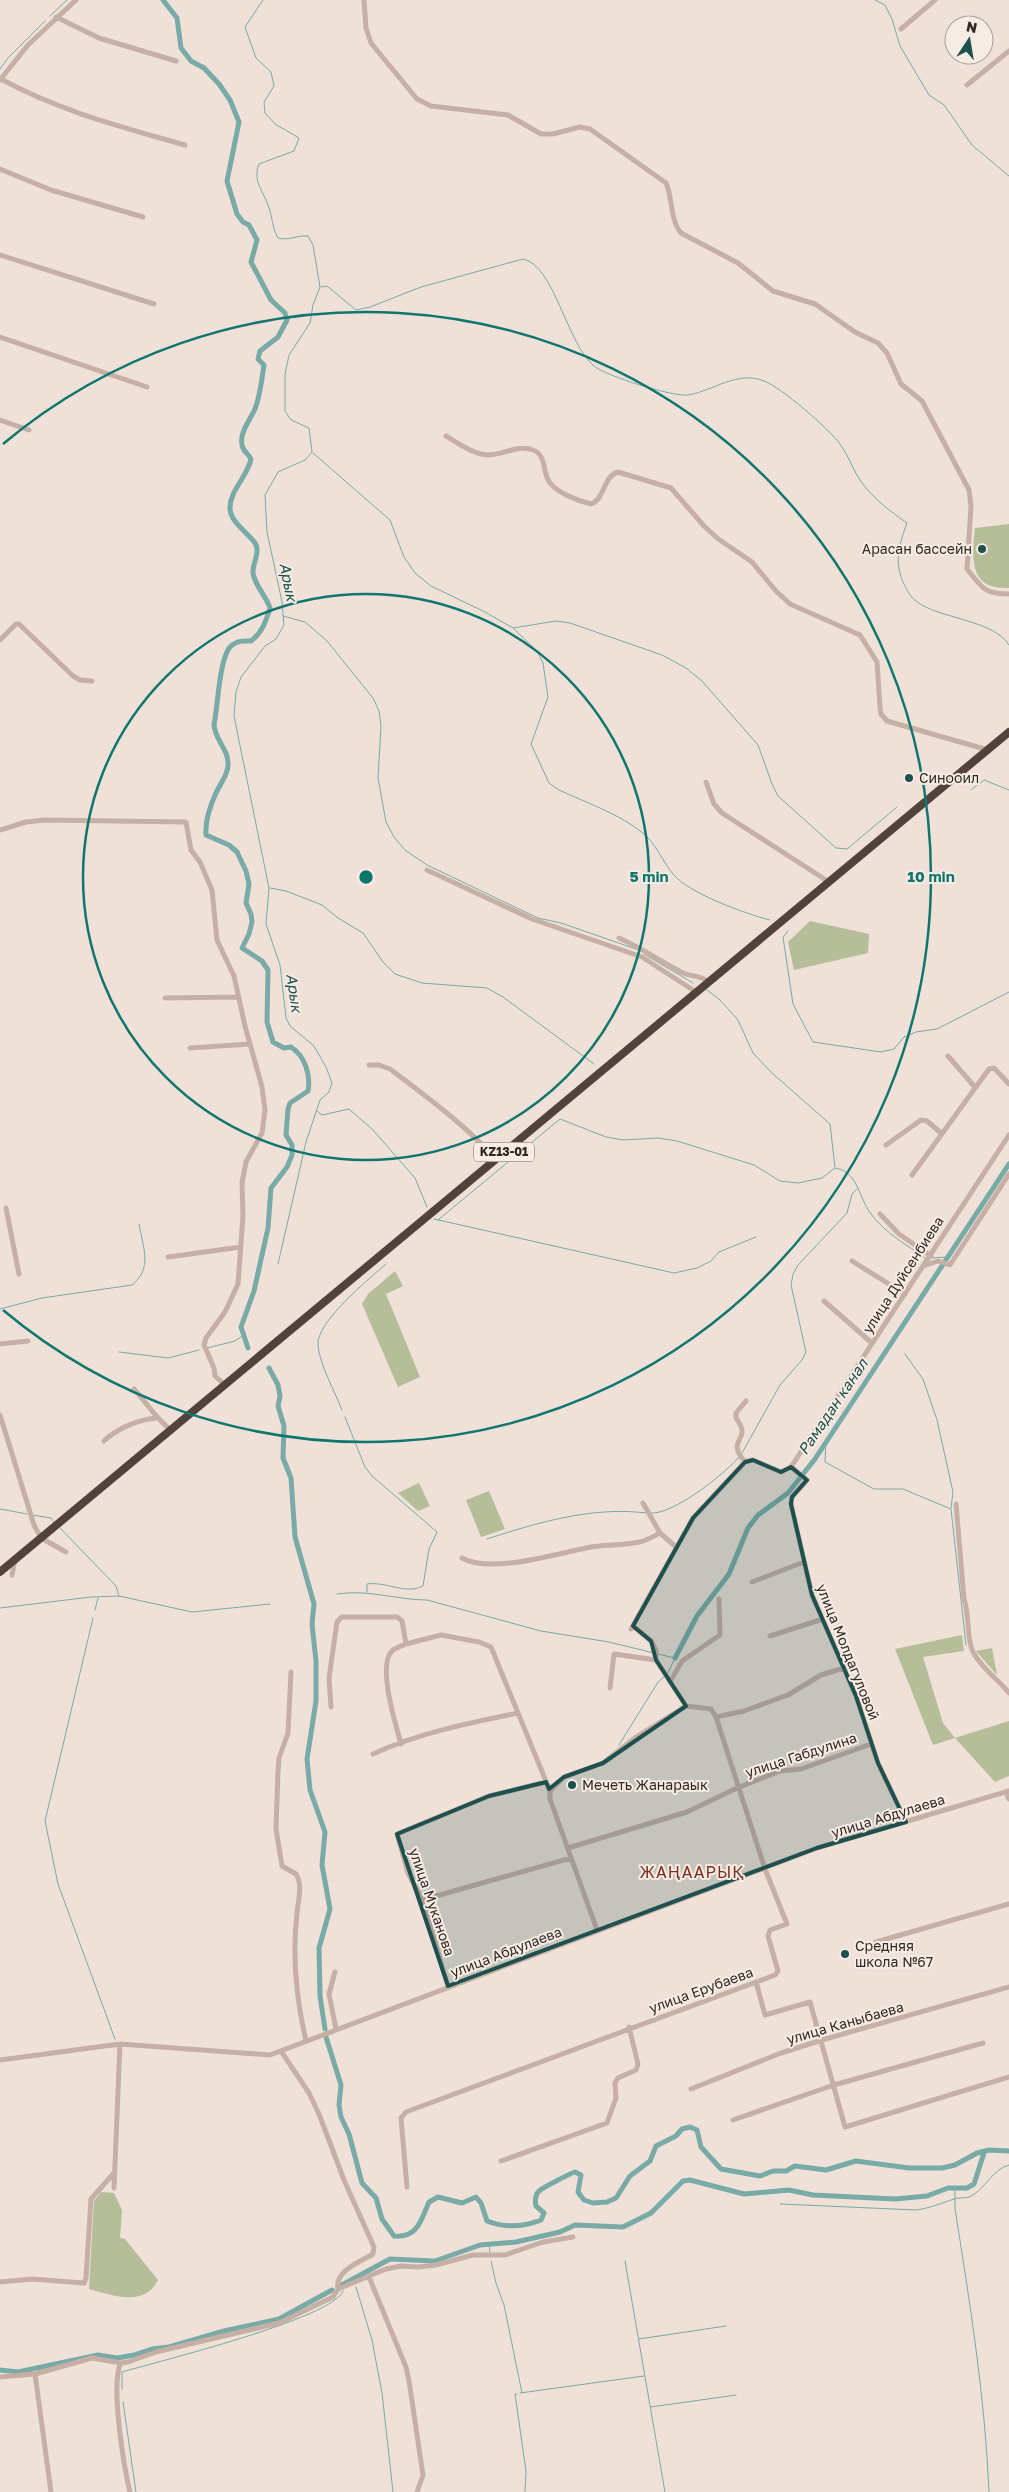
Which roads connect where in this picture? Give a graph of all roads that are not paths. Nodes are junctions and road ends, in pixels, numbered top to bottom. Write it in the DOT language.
graph roads {
  1 [pos="76,0"];
  2 [pos="364,0"];
  3 [pos="935,0"];
  4 [pos="56,17"];
  5 [pos="901,29"];
  6 [pos="1009,51"];
  7 [pos="176,61"];
  8 [pos="0,80"];
  9 [pos="967,85"];
  10 [pos="185,145"];
  11 [pos="0,169"];
  12 [pos="143,217"];
  13 [pos="0,255"];
  14 [pos="154,304"];
  15 [pos="0,337"];
  16 [pos="147,387"];
  17 [pos="0,420"];
  18 [pos="29,430"];
  19 [pos="446,436"];
  20 [pos="1009,594"];
  21 [pos="0,640"];
  22 [pos="92,681"];
  23 [pos="1009,732"];
  24 [pos="988,750"];
  25 [pos="706,782"];
  26 [pos="0,830"];
  27 [pos="427,870"];
  28 [pos="829,882"];
  29 [pos="619,938"];
  30 [pos="709,982"];
  31 [pos="696,992"];
  32 [pos="238,997"];
  33 [pos="165,998"];
  34 [pos="250,1044"];
  35 [pos="190,1048"];
  36 [pos="948,1056"];
  37 [pos="370,1065"];
  38 [pos="1009,1084"];
  39 [pos="974,1086"];
  40 [pos="941,1133"];
  41 [pos="1009,1135"];
  42 [pos="886,1145"];
  43 [pos="496,1159"];
  44 [pos="1009,1174"];
  45 [pos="912,1175"];
  46 [pos="6,1208"];
  47 [pos="880,1214"];
  48 [pos="241,1247"];
  49 [pos="931,1256"];
  50 [pos="168,1257"];
  51 [pos="852,1261"];
  52 [pos="926,1265"];
  53 [pos="19,1274"];
  54 [pos="905,1294"];
  55 [pos="824,1301"];
  56 [pos="28,1341"];
  57 [pos="0,1344"];
  58 [pos="872,1344"];
  59 [pos="225,1385"];
  60 [pos="134,1389"];
  61 [pos="746,1401"];
  62 [pos="0,1415"];
  63 [pos="155,1418"];
  64 [pos="171,1430"];
  65 [pos="104,1441"];
  66 [pos="745,1462"];
  67 [pos="791,1467"];
  68 [pos="643,1503"];
  69 [pos="956,1504"];
  70 [pos="660,1533"];
  71 [pos="41,1538"];
  72 [pos="676,1547"];
  73 [pos="66,1552"];
  74 [pos="462,1558"];
  75 [pos="15,1560"];
  76 [pos="804,1562"];
  77 [pos="0,1572"];
  78 [pos="12,1575"];
  79 [pos="752,1582"];
  80 [pos="719,1598"];
  81 [pos="823,1619"];
  82 [pos="770,1636"];
  83 [pos="406,1644"];
  84 [pos="656,1660"];
  85 [pos="844,1668"];
  86 [pos="291,1672"];
  87 [pos="670,1682"];
  88 [pos="610,1688"];
  89 [pos="1009,1693"];
  90 [pos="686,1706"];
  91 [pos="330,1707"];
  92 [pos="518,1713"];
  93 [pos="716,1717"];
  94 [pos="401,1744"];
  95 [pos="871,1744"];
  96 [pos="373,1754"];
  97 [pos="546,1782"];
  98 [pos="737,1788"];
  99 [pos="550,1791"];
  100 [pos="1007,1792"];
  101 [pos="1009,1800"];
  102 [pos="906,1822"];
  103 [pos="568,1848"];
  104 [pos="571,1858"];
  105 [pos="765,1868"];
  106 [pos="422,1900"];
  107 [pos="1009,1904"];
  108 [pos="597,1930"];
  109 [pos="876,1942"];
  110 [pos="335,1972"];
  111 [pos="756,1982"];
  112 [pos="448,1986"];
  113 [pos="1009,1987"];
  114 [pos="629,2028"];
  115 [pos="336,2029"];
  116 [pos="822,2040"];
  117 [pos="306,2041"];
  118 [pos="983,2042"];
  119 [pos="120,2044"];
  120 [pos="281,2051"];
  121 [pos="0,2060"];
  122 [pos="1009,2077"];
  123 [pos="834,2085"];
  124 [pos="691,2089"];
  125 [pos="733,2120"];
  126 [pos="501,2161"];
  127 [pos="114,2173"];
  128 [pos="407,2187"];
  129 [pos="114,2188"];
  130 [pos="573,2236"];
  131 [pos="369,2277"];
  132 [pos="0,2282"];
  133 [pos="338,2289"];
  134 [pos="121,2363"];
  135 [pos="35,2374"];
  136 [pos="0,2377"];
  137 [pos="51,2492"];
  138 [pos="130,2492"];
  139 [pos="417,2492"];
  1 -- 4 [label="street"];
  2 -- 20 [label="street"];
  3 -- 5 [label="street"];
  4 -- 7 [label="street"];
  4 -- 8 [label="street"];
  6 -- 9 [label="street"];
  8 -- 10 [label="street"];
  11 -- 12 [label="street"];
  13 -- 14 [label="street"];
  15 -- 16 [label="street"];
  17 -- 18 [label="street"];
  19 -- 24 [label="street"];
  21 -- 22 [label="street"];
  23 -- 24 [label="highway, KZ13-01"];
  24 -- 28 [label="highway, KZ13-01"];
  25 -- 28 [label="street"];
  26 -- 32 [label="street"];
  27 -- 31 [label="street"];
  28 -- 30 [label="highway, KZ13-01"];
  29 -- 30 [label="street"];
  30 -- 31 [label="highway, KZ13-01"];
  31 -- 43 [label="highway, KZ13-01"];
  32 -- 33 [label="street"];
  32 -- 34 [label="street"];
  34 -- 35 [label="street"];
  34 -- 48 [label="street"];
  36 -- 39 [label="street"];
  37 -- 43 [label="street"];
  38 -- 39 [label="street"];
  39 -- 40 [label="street"];
  40 -- 42 [label="street"];
  40 -- 45 [label="street"];
  41 -- 49 [label="street, улица Дуйсенбиева"];
  43 -- 59 [label="highway, KZ13-01"];
  44 -- 52 [label="street"];
  46 -- 53 [label="street"];
  47 -- 49 [label="street"];
  48 -- 50 [label="street"];
  48 -- 59 [label="street"];
  49 -- 52 [label="street, улица Дуйсенбиева"];
  51 -- 54 [label="street"];
  52 -- 54 [label="street, улица Дуйсенбиева"];
  54 -- 58 [label="street, улица Дуйсенбиева"];
  55 -- 58 [label="street"];
  56 -- 57 [label="street"];
  58 -- 67 [label="street, улица Дуйсенбиева"];
  59 -- 64 [label="highway, KZ13-01"];
  60 -- 63 [label="street"];
  61 -- 66 [label="street"];
  62 -- 71 [label="street"];
  63 -- 64 [label="street"];
  63 -- 65 [label="street"];
  64 -- 71 [label="highway, KZ13-01"];
  66 -- 67 [label="street"];
  66 -- 72 [label="street"];
  67 -- 76 [label="street, улица Молдагуловой"];
  68 -- 70 [label="street"];
  69 -- 89 [label="street"];
  70 -- 72 [label="street"];
  70 -- 74 [label="street"];
  71 -- 73 [label="street"];
  71 -- 75 [label="highway, KZ13-01"];
  72 -- 84 [label="street"];
  75 -- 77 [label="highway, KZ13-01"];
  75 -- 78 [label="street"];
  76 -- 79 [label="street"];
  76 -- 81 [label="street, улица Молдагуловой"];
  80 -- 87 [label="street"];
  81 -- 82 [label="street"];
  81 -- 85 [label="street, улица Молдагуловой"];
  83 -- 91 [label="street"];
  83 -- 92 [label="street"];
  83 -- 94 [label="street"];
  84 -- 87 [label="street"];
  84 -- 88 [label="street"];
  85 -- 93 [label="street"];
  85 -- 95 [label="street, улица Молдагуловой"];
  86 -- 117 [label="street"];
  87 -- 90 [label="street"];
  90 -- 93 [label="street"];
  90 -- 99 [label="street"];
  92 -- 94 [label="street"];
  92 -- 97 [label="street"];
  93 -- 98 [label="street, улица Ерубаева"];
  94 -- 96 [label="street"];
  95 -- 98 [label="street, улица Габдулина"];
  95 -- 102 [label="street, улица Молдагуловой"];
  97 -- 99 [label="street"];
  97 -- 106 [label="street, улица Муканова"];
  98 -- 103 [label="street, улица Габдулина"];
  98 -- 105 [label="street, улица Ерубаева"];
  99 -- 103 [label="street"];
  100 -- 101 [label="street"];
  100 -- 102 [label="street, улица Абдулаева"];
  102 -- 105 [label="street, улица Абдулаева"];
  103 -- 104 [label="street"];
  104 -- 106 [label="street"];
  104 -- 108 [label="street"];
  105 -- 108 [label="street, улица Абдулаева"];
  105 -- 111 [label="street, улица Ерубаева"];
  106 -- 112 [label="street, улица Муканова"];
  107 -- 109 [label="street"];
  108 -- 112 [label="street, улица Абдулаева"];
  110 -- 115 [label="street"];
  111 -- 114 [label="street, улица Ерубаева"];
  111 -- 116 [label="street"];
  112 -- 115 [label="street, улица Абдулаева"];
  113 -- 116 [label="street, улица Каныбаева"];
  114 -- 126 [label="street"];
  114 -- 128 [label="street, улица Ерубаева"];
  115 -- 117 [label="street, улица Абдулаева"];
  116 -- 123 [label="street"];
  116 -- 124 [label="street, улица Каныбаева"];
  117 -- 120 [label="street, улица Абдулаева"];
  118 -- 123 [label="street"];
  119 -- 120 [label="street, улица Абдулаева"];
  119 -- 121 [label="street, улица Абдулаева"];
  119 -- 127 [label="street"];
  120 -- 133 [label="street"];
  122 -- 123 [label="street"];
  123 -- 125 [label="street"];
  127 -- 129 [label="street"];
  127 -- 132 [label="street"];
  130 -- 131 [label="street"];
  131 -- 133 [label="street"];
  131 -- 139 [label="street"];
  133 -- 134 [label="street"];
  134 -- 135 [label="street"];
  134 -- 138 [label="street"];
  135 -- 136 [label="street"];
  135 -- 137 [label="street"];
}
